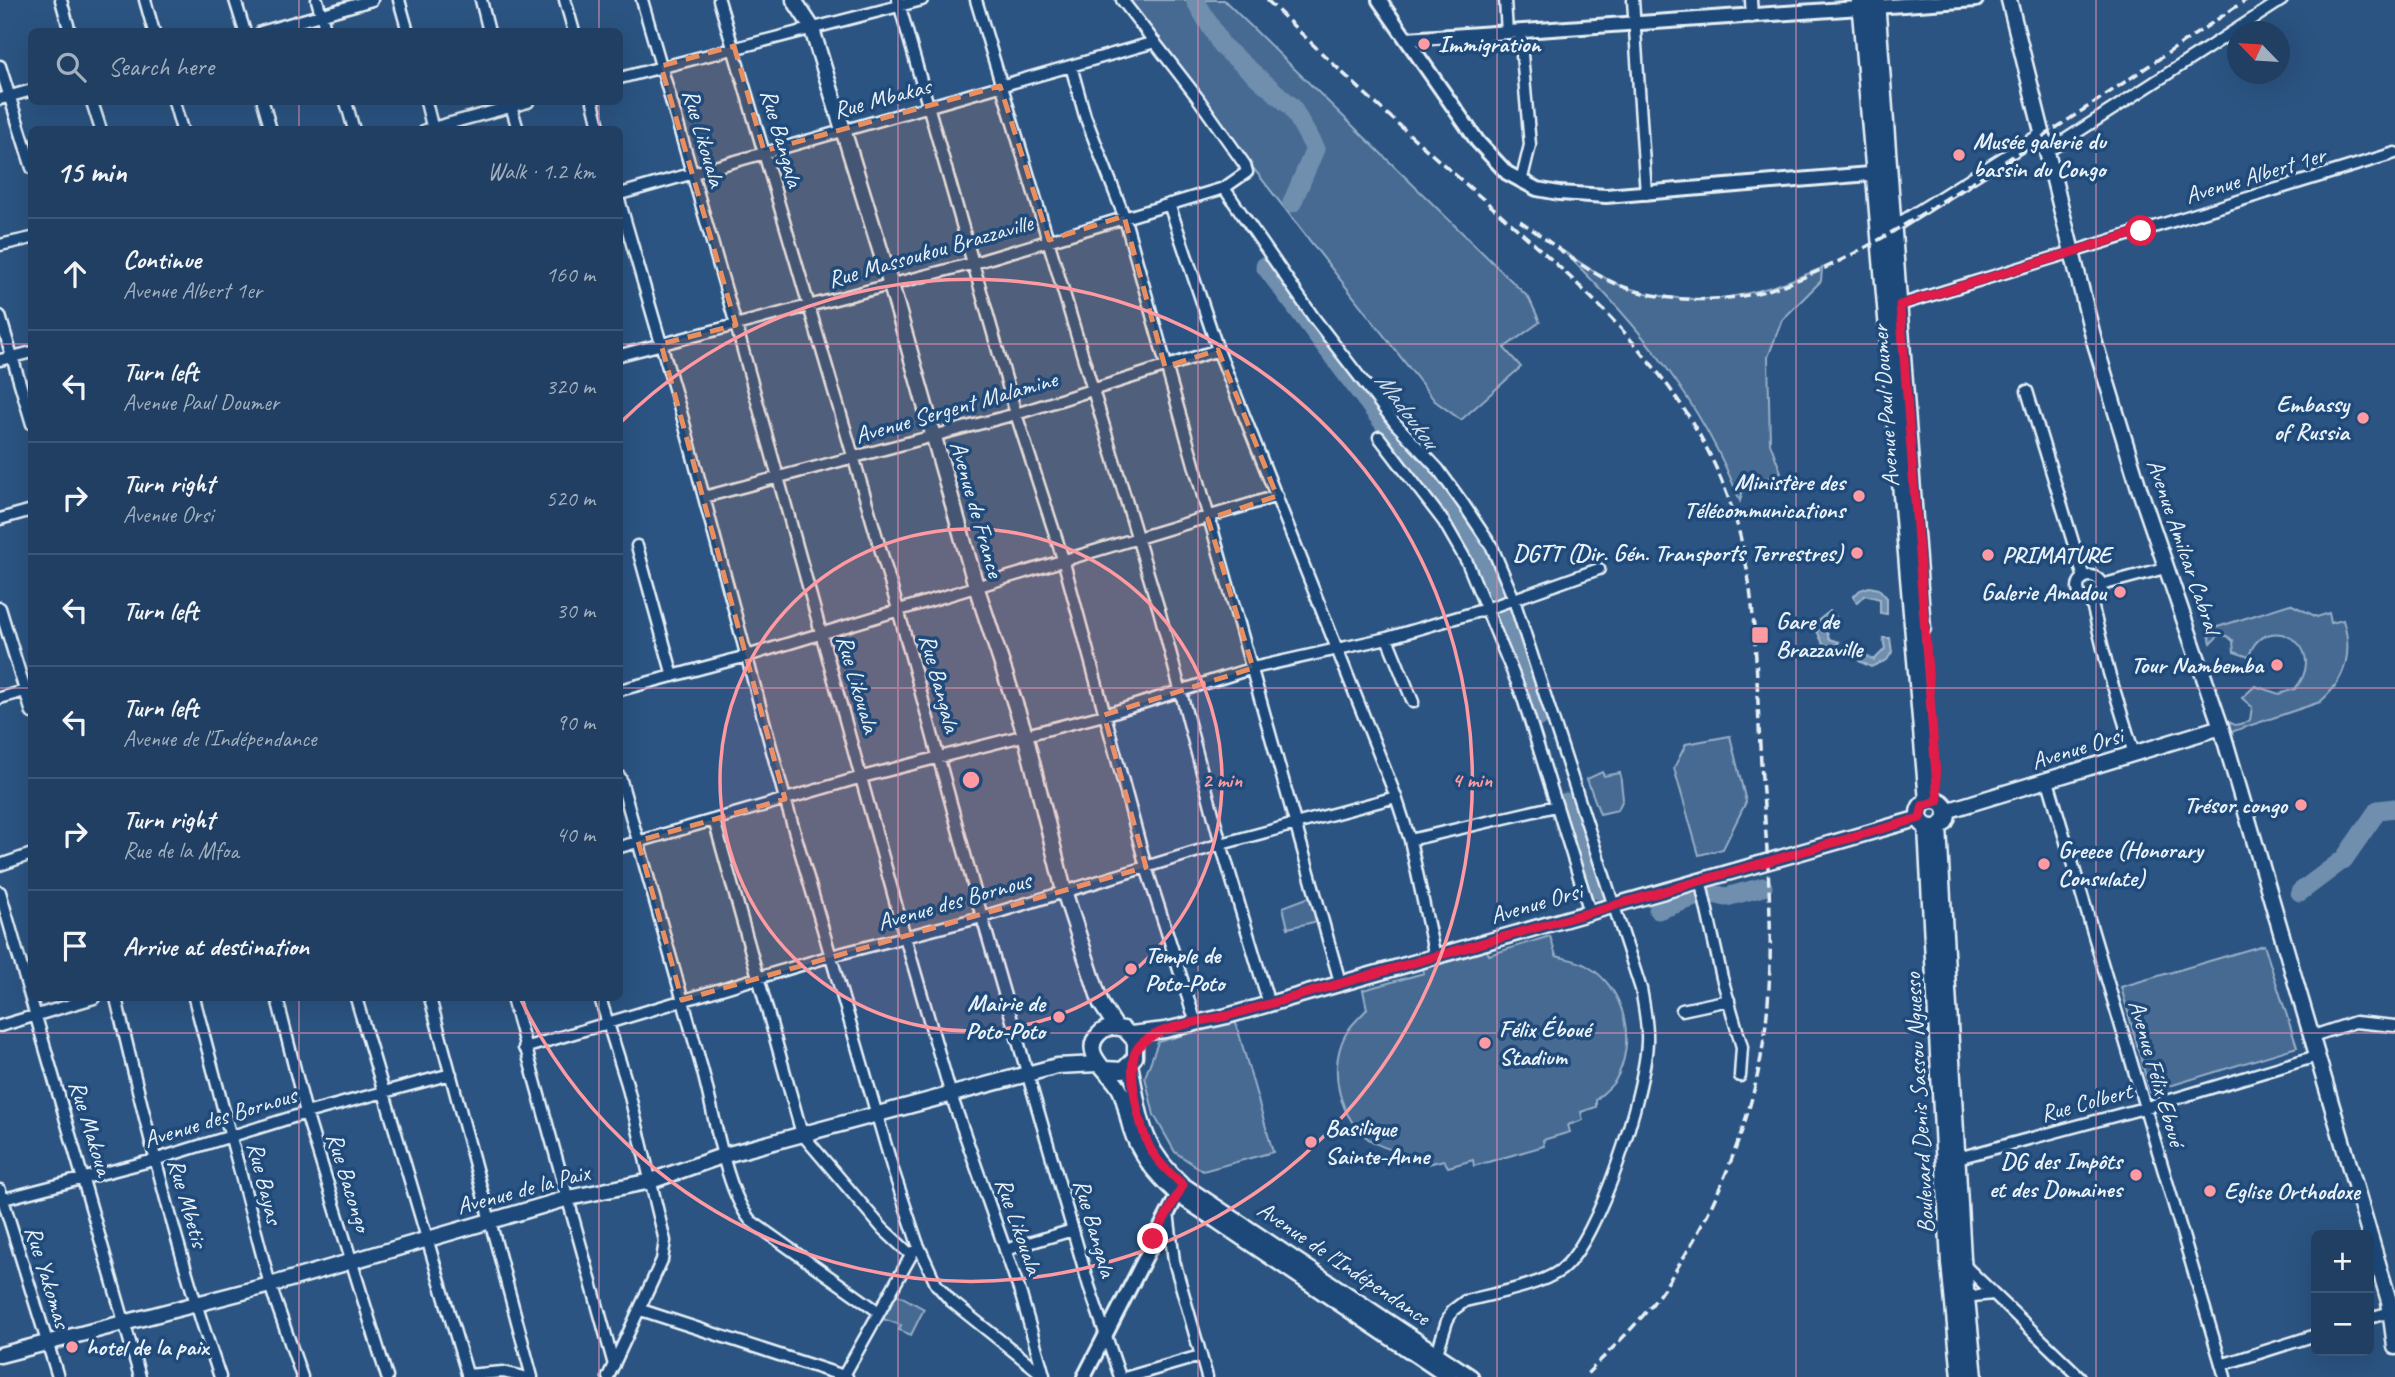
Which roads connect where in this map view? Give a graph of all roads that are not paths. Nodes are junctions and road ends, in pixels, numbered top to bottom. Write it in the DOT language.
graph roads {
  1 [pos="61,0"];
  2 [pos="145,0"];
  3 [pos="235,0"];
  4 [pos="317,0"];
  5 [pos="372,0"];
  6 [pos="399,0"];
  7 [pos="481,0"];
  8 [pos="565,0"];
  9 [pos="642,0"];
  10 [pos="719,0"];
  11 [pos="794,0"];
  12 [pos="804,0"];
  13 [pos="922,0"];
  14 [pos="976,0"];
  15 [pos="1122,0"];
  16 [pos="1379,0"];
  17 [pos="1505,0"];
  18 [pos="1633,0"];
  19 [pos="1751,0"];
  20 [pos="1976,0"];
  21 [pos="2009,0"];
  22 [pos="2282,0"];
  23 [pos="899,3"];
  24 [pos="1869,4"];
  25 [pos="321,15"];
  26 [pos="1752,17"];
  27 [pos="811,26"];
  28 [pos="1635,26"];
  29 [pos="69,28"];
  30 [pos="152,28"];
  31 [pos="243,28"];
  32 [pos="275,28"];
  33 [pos="325,28"];
  34 [pos="407,28"];
  35 [pos="488,28"];
  36 [pos="573,28"];
  37 [pos="1514,32"];
  38 [pos="1407,39"];
  39 [pos="1155,42"];
  40 [pos="734,46"];
  41 [pos="0,66"];
  42 [pos="661,66"];
  43 [pos="1071,66"];
  44 [pos="623,77"];
  45 [pos="1000,86"];
  46 [pos="28,91"];
  47 [pos="5,98"];
  48 [pos="93,105"];
  49 [pos="175,105"];
  50 [pos="263,105"];
  51 [pos="346,105"];
  52 [pos="426,105"];
  53 [pos="507,105"];
  54 [pos="510,105"];
  55 [pos="594,105"];
  56 [pos="927,108"];
  57 [pos="100,126"];
  58 [pos="181,126"];
  59 [pos="270,126"];
  60 [pos="353,126"];
  61 [pos="430,126"];
  62 [pos="440,126"];
  63 [pos="517,126"];
  64 [pos="599,126"];
  65 [pos="843,130"];
  66 [pos="2044,132"];
  67 [pos="764,151"];
  68 [pos="2048,151"];
  69 [pos="2395,153"];
  70 [pos="28,158"];
  71 [pos="1882,173"];
  72 [pos="692,175"];
  73 [pos="1521,182"];
  74 [pos="1224,188"];
  75 [pos="623,193"];
  76 [pos="1646,194"];
  77 [pos="1169,204"];
  78 [pos="623,213"];
  79 [pos="1124,216"];
  80 [pos="1887,231"];
  81 [pos="28,239"];
  82 [pos="1049,240"];
  83 [pos="0,245"];
  84 [pos="2072,254"];
  85 [pos="974,263"];
  86 [pos="891,285"];
  87 [pos="808,307"];
  88 [pos="1893,307"];
  89 [pos="0,316"];
  90 [pos="736,325"];
  91 [pos="661,344"];
  92 [pos="1218,350"];
  93 [pos="28,353"];
  94 [pos="623,354"];
  95 [pos="13,357"];
  96 [pos="0,360"];
  97 [pos="1165,367"];
  98 [pos="1093,390"];
  99 [pos="2027,391"];
  100 [pos="28,410"];
  101 [pos="1016,414"];
  102 [pos="1379,437"];
  103 [pos="933,438"];
  104 [pos="853,458"];
  105 [pos="777,479"];
  106 [pos="1277,496"];
  107 [pos="704,497"];
  108 [pos="28,511"];
  109 [pos="0,519"];
  110 [pos="1208,519"];
  111 [pos="1136,538"];
  112 [pos="637,546"];
  113 [pos="1063,559"];
  114 [pos="2165,568"];
  115 [pos="1599,569"];
  116 [pos="2084,578"];
  117 [pos="2101,585"];
  118 [pos="976,586"];
  119 [pos="1513,597"];
  120 [pos="2091,600"];
  121 [pos="0,608"];
  122 [pos="898,609"];
  123 [pos="1486,609"];
  124 [pos="821,631"];
  125 [pos="1387,638"];
  126 [pos="1338,649"];
  127 [pos="747,656"];
  128 [pos="1253,668"];
  129 [pos="673,676"];
  130 [pos="623,689"];
  131 [pos="28,690"];
  132 [pos="1179,690"];
  133 [pos="0,698"];
  134 [pos="1413,702"];
  135 [pos="1104,715"];
  136 [pos="2221,727"];
  137 [pos="1026,734"];
  138 [pos="2134,754"];
  139 [pos="938,758"];
  140 [pos="862,777"];
  141 [pos="2048,781"];
  142 [pos="623,788"];
  143 [pos="1396,797"];
  144 [pos="785,799"];
  145 [pos="1937,804"];
  146 [pos="1556,806"];
  147 [pos="714,820"];
  148 [pos="1928,824"];
  149 [pos="1293,827"];
  150 [pos="1410,840"];
  151 [pos="638,841"];
  152 [pos="1221,844"];
  153 [pos="623,846"];
  154 [pos="28,855"];
  155 [pos="0,864"];
  156 [pos="1146,867"];
  157 [pos="1700,880"];
  158 [pos="1064,891"];
  159 [pos="0,892"];
  160 [pos="1616,904"];
  161 [pos="1590,912"];
  162 [pos="982,917"];
  163 [pos="905,937"];
  164 [pos="831,956"];
  165 [pos="1435,957"];
  166 [pos="757,979"];
  167 [pos="1340,982"];
  168 [pos="28,988"];
  169 [pos="682,1000"];
  170 [pos="1729,1000"];
  171 [pos="32,1001"];
  172 [pos="84,1001"];
  173 [pos="117,1001"];
  174 [pos="195,1001"];
  175 [pos="278,1001"];
  176 [pos="357,1001"];
  177 [pos="431,1001"];
  178 [pos="513,1001"];
  179 [pos="601,1001"];
  180 [pos="1101,1004"];
  181 [pos="1269,1004"];
  182 [pos="1682,1010"];
  183 [pos="36,1016"];
  184 [pos="1196,1023"];
  185 [pos="608,1025"];
  186 [pos="0,1026"];
  187 [pos="2395,1026"];
  188 [pos="1116,1027"];
  189 [pos="1164,1030"];
  190 [pos="1131,1034"];
  191 [pos="1097,1036"];
  192 [pos="2310,1037"];
  193 [pos="524,1048"];
  194 [pos="1137,1049"];
  195 [pos="2317,1056"];
  196 [pos="1130,1065"];
  197 [pos="1057,1066"];
  198 [pos="1101,1066"];
  199 [pos="451,1074"];
  200 [pos="1028,1074"];
  201 [pos="1740,1076"];
  202 [pos="382,1092"];
  203 [pos="951,1094"];
  204 [pos="2144,1108"];
  205 [pos="306,1113"];
  206 [pos="877,1115"];
  207 [pos="802,1134"];
  208 [pos="232,1136"];
  209 [pos="725,1155"];
  210 [pos="154,1160"];
  211 [pos="1951,1160"];
  212 [pos="84,1177"];
  213 [pos="651,1181"];
  214 [pos="1184,1192"];
  215 [pos="1,1196"];
  216 [pos="569,1198"];
  217 [pos="1168,1216"];
  218 [pos="492,1223"];
  219 [pos="1073,1230"];
  220 [pos="426,1239"];
  221 [pos="917,1242"];
  222 [pos="1005,1250"];
  223 [pos="911,1255"];
  224 [pos="1956,1257"];
  225 [pos="352,1262"];
  226 [pos="270,1285"];
  227 [pos="1993,1294"];
  228 [pos="1960,1298"];
  229 [pos="195,1304"];
  230 [pos="641,1310"];
  231 [pos="879,1312"];
  232 [pos="2391,1312"];
  233 [pos="2374,1317"];
  234 [pos="125,1322"];
  235 [pos="1105,1335"];
  236 [pos="2311,1337"];
  237 [pos="46,1342"];
  238 [pos="2395,1347"];
  239 [pos="1437,1353"];
  240 [pos="0,1356"];
  241 [pos="1200,1356"];
  242 [pos="614,1365"];
  243 [pos="2221,1365"];
  244 [pos="468,1376"];
  245 [pos="1044,1376"];
  246 [pos="58,1377"];
  247 [pos="140,1377"];
  248 [pos="220,1377"];
  249 [pos="302,1377"];
  250 [pos="387,1377"];
  251 [pos="524,1377"];
  252 [pos="532,1377"];
  253 [pos="608,1377"];
  254 [pos="845,1377"];
  255 [pos="1084,1377"];
  256 [pos="1120,1377"];
  257 [pos="1128,1377"];
  258 [pos="1206,1377"];
  259 [pos="1449,1377"];
  260 [pos="1471,1377"];
  261 [pos="1961,1377"];
  262 [pos="1974,1377"];
  263 [pos="2080,1377"];
  264 [pos="2225,1377"];
  1 -- 29 [label="street"];
  2 -- 30 [label="street"];
  3 -- 31 [label="street"];
  4 -- 25 [label="street"];
  5 -- 25 [label="street"];
  6 -- 34 [label="street"];
  7 -- 35 [label="street"];
  8 -- 36 [label="street"];
  9 -- 42 [label="street, Rue Likouala"];
  10 -- 40 [label="street, Rue Bangala"];
  11 -- 27 [label="main road, Avenue de France"];
  12 -- 27 [label="street"];
  13 -- 23 [label="street"];
  14 -- 45 [label="street"];
  15 -- 39 [label="street"];
  16 -- 38 [label="street"];
  17 -- 37 [label="street"];
  18 -- 28 [label="street"];
  19 -- 26 [label="street"];
  20 -- 24 [label="street"];
  21 -- 66 [label="main road, Avenue Amilcar Cabral"];
  22 -- 68 [label="street"];
  23 -- 27 [label="street"];
  23 -- 56 [label="street"];
  24 -- 26 [label="street"];
  24 -- 71 [label="main road, Avenue Paul Doumer"];
  25 -- 32 [label="street"];
  25 -- 33 [label="street"];
  26 -- 28 [label="street"];
  27 -- 40 [label="street"];
  27 -- 65 [label="main road, Avenue de France"];
  28 -- 37 [label="street"];
  28 -- 76 [label="street"];
  37 -- 38 [label="street"];
  37 -- 73 [label="street"];
  38 -- 73 [label="street"];
  39 -- 43 [label="street, Rue Mbakas"];
  39 -- 74 [label="street, Rue Massoukou Brazzaville"];
  40 -- 42 [label="street"];
  40 -- 67 [label="street, Rue Bangala"];
  41 -- 47 [label="street"];
  42 -- 44 [label="street"];
  42 -- 72 [label="street, Rue Likouala"];
  43 -- 45 [label="street, Rue Mbakas"];
  43 -- 79 [label="street"];
  45 -- 56 [label="street, Rue Mbakas"];
  45 -- 82 [label="street"];
  46 -- 47 [label="street"];
  47 -- 70 [label="street"];
  48 -- 57 [label="street"];
  49 -- 58 [label="street"];
  50 -- 59 [label="street"];
  51 -- 60 [label="street"];
  52 -- 61 [label="street"];
  53 -- 62 [label="street"];
  54 -- 63 [label="street"];
  55 -- 64 [label="street"];
  56 -- 65 [label="street, Rue Mbakas"];
  56 -- 85 [label="street"];
  65 -- 67 [label="street, Rue Mbakas"];
  65 -- 86 [label="main road, Avenue de France"];
  66 -- 68 [label="main road, Avenue Amilcar Cabral"];
  66 -- 80 [label="street"];
  67 -- 72 [label="street, Rue Mbakas"];
  67 -- 87 [label="street, Rue Bangala"];
  68 -- 84 [label="main road, Avenue Amilcar Cabral"];
  69 -- 84 [label="street, Avenue Albert 1er"];
  71 -- 76 [label="street"];
  71 -- 80 [label="main road, Avenue Paul Doumer"];
  72 -- 75 [label="street, Rue Mbakas"];
  72 -- 90 [label="street, Rue Likouala"];
  73 -- 76 [label="street"];
  74 -- 77 [label="street, Rue Massoukou Brazzaville"];
  74 -- 119 [label="street"];
  77 -- 79 [label="street, Rue Massoukou Brazzaville"];
  77 -- 92 [label="street"];
  78 -- 91 [label="street"];
  79 -- 82 [label="street, Rue Massoukou Brazzaville"];
  79 -- 97 [label="street"];
  80 -- 88 [label="main road, Avenue Paul Doumer"];
  81 -- 83 [label="street"];
  82 -- 85 [label="street, Rue Massoukou Brazzaville"];
  82 -- 98 [label="street"];
  84 -- 88 [label="street, Avenue Albert 1er"];
  84 -- 114 [label="main road, Avenue Amilcar Cabral"];
  85 -- 86 [label="street, Rue Massoukou Brazzaville"];
  85 -- 101 [label="street"];
  86 -- 87 [label="street, Rue Massoukou Brazzaville"];
  86 -- 103 [label="main road, Avenue de France"];
  87 -- 90 [label="street, Rue Massoukou Brazzaville"];
  87 -- 104 [label="street, Rue Bangala"];
  88 -- 145 [label="main road, Avenue Paul Doumer"];
  89 -- 95 [label="street"];
  90 -- 91 [label="street, Rue Massoukou Brazzaville"];
  90 -- 105 [label="street, Rue Likouala"];
  91 -- 94 [label="street, Rue Massoukou Brazzaville"];
  91 -- 107 [label="street"];
  92 -- 97 [label="street, Avenue Sergent Malamine"];
  92 -- 106 [label="street"];
  93 -- 95 [label="street"];
  95 -- 96 [label="street"];
  95 -- 100 [label="street"];
  97 -- 98 [label="street, Avenue Sergent Malamine"];
  97 -- 110 [label="street"];
  98 -- 101 [label="street, Avenue Sergent Malamine"];
  98 -- 111 [label="street"];
  99 -- 116 [label="street"];
  101 -- 103 [label="street, Avenue Sergent Malamine"];
  101 -- 113 [label="street"];
  102 -- 123 [label="street"];
  103 -- 104 [label="street, Avenue Sergent Malamine"];
  103 -- 118 [label="main road, Avenue de France"];
  104 -- 105 [label="street, Avenue Sergent Malamine"];
  104 -- 122 [label="street, Rue Bangala"];
  105 -- 107 [label="street, Avenue Sergent Malamine"];
  105 -- 124 [label="street, Rue Likouala"];
  106 -- 110 [label="street"];
  106 -- 126 [label="street"];
  107 -- 127 [label="street"];
  108 -- 109 [label="street"];
  110 -- 111 [label="street"];
  110 -- 128 [label="street"];
  111 -- 113 [label="street"];
  111 -- 132 [label="street"];
  112 -- 129 [label="street"];
  113 -- 118 [label="street"];
  113 -- 135 [label="street"];
  114 -- 117 [label="street"];
  114 -- 136 [label="main road, Avenue Amilcar Cabral"];
  115 -- 119 [label="street"];
  116 -- 117 [label="street"];
  116 -- 120 [label="street"];
  117 -- 120 [label="street"];
  118 -- 122 [label="street"];
  118 -- 137 [label="main road, Avenue de France"];
  119 -- 123 [label="street"];
  119 -- 160 [label="street"];
  120 -- 138 [label="street"];
  121 -- 131 [label="street"];
  122 -- 124 [label="street"];
  122 -- 139 [label="street, Rue Bangala"];
  123 -- 125 [label="street"];
  123 -- 146 [label="street"];
  124 -- 127 [label="street"];
  124 -- 140 [label="street, Rue Likouala"];
  125 -- 126 [label="street"];
  125 -- 134 [label="street"];
  126 -- 128 [label="street"];
  126 -- 143 [label="street"];
  127 -- 129 [label="street"];
  127 -- 144 [label="street"];
  128 -- 132 [label="street"];
  128 -- 149 [label="street"];
  129 -- 130 [label="street"];
  131 -- 133 [label="street"];
  132 -- 135 [label="street"];
  132 -- 152 [label="street"];
  135 -- 137 [label="street"];
  135 -- 156 [label="street"];
  136 -- 138 [label="main road, Avenue Orsi"];
  136 -- 192 [label="main road, Avenue Amilcar Cabral"];
  137 -- 139 [label="street"];
  137 -- 158 [label="main road, Avenue de France"];
  138 -- 141 [label="main road, Avenue Orsi"];
  139 -- 140 [label="street"];
  139 -- 162 [label="street, Rue Bangala"];
  140 -- 144 [label="street"];
  140 -- 163 [label="street, Rue Likouala"];
  141 -- 145 [label="main road, Avenue Orsi"];
  141 -- 204 [label="street, Avenue Félix Eboué"];
  142 -- 151 [label="street"];
  143 -- 149 [label="street, Avenue des Bornous"];
  143 -- 150 [label="street"];
  144 -- 147 [label="street"];
  144 -- 164 [label="street"];
  145 -- 148 [label="main road"];
  145 -- 148 [label="main road"];
  146 -- 150 [label="street"];
  146 -- 161 [label="street"];
  147 -- 151 [label="street"];
  147 -- 166 [label="street"];
  148 -- 157 [label="main road, Avenue Orsi"];
  148 -- 211 [label="main road, Boulevard Denis Sassou Nguesso"];
  149 -- 152 [label="street, Avenue des Bornous"];
  149 -- 167 [label="street"];
  150 -- 165 [label="street"];
  151 -- 153 [label="street"];
  151 -- 169 [label="street"];
  152 -- 156 [label="street, Avenue des Bornous"];
  152 -- 181 [label="street"];
  154 -- 155 [label="street"];
  156 -- 158 [label="street, Avenue des Bornous"];
  156 -- 184 [label="street"];
  157 -- 160 [label="main road, Avenue Orsi"];
  157 -- 170 [label="street"];
  158 -- 162 [label="street, Avenue des Bornous"];
  158 -- 180 [label="main road, Avenue de France"];
  159 -- 168 [label="street, Rue Makoua"];
  160 -- 161 [label="main road, Avenue Orsi"];
  160 -- 239 [label="street"];
  161 -- 165 [label="main road, Avenue Orsi"];
  162 -- 163 [label="street, Avenue des Bornous"];
  162 -- 200 [label="street, Rue Bangala"];
  163 -- 164 [label="street, Avenue des Bornous"];
  163 -- 203 [label="street, Rue Likouala"];
  164 -- 166 [label="street, Avenue des Bornous"];
  164 -- 206 [label="street"];
  165 -- 167 [label="main road, Avenue Orsi"];
  166 -- 169 [label="street, Avenue des Bornous"];
  166 -- 207 [label="street"];
  167 -- 181 [label="main road, Avenue Orsi"];
  169 -- 185 [label="street, Avenue des Bornous"];
  169 -- 209 [label="street"];
  170 -- 182 [label="street"];
  170 -- 201 [label="street"];
  171 -- 183 [label="street, Rue Makoua"];
  172 -- 183 [label="street"];
  173 -- 210 [label="street, Rue Mbetis"];
  174 -- 208 [label="street, Rue Bayas"];
  175 -- 205 [label="street, Rue Bacongo"];
  176 -- 202 [label="street"];
  177 -- 199 [label="street"];
  178 -- 193 [label="street"];
  179 -- 185 [label="street"];
  180 -- 188 [label="main road"];
  180 -- 191 [label="main road"];
  181 -- 184 [label="main road, Avenue Orsi"];
  183 -- 186 [label="street"];
  183 -- 212 [label="street, Rue Makoua"];
  184 -- 189 [label="main road, Avenue Orsi"];
  185 -- 193 [label="street, Avenue des Bornous"];
  185 -- 213 [label="street"];
  187 -- 192 [label="street"];
  188 -- 190 [label="main road"];
  188 -- 191 [label="main road"];
  189 -- 190 [label="main road, Avenue Orsi"];
  189 -- 194 [label="main road"];
  190 -- 194 [label="main road"];
  191 -- 197 [label="main road"];
  191 -- 198 [label="main road"];
  192 -- 195 [label="main road, Avenue Amilcar Cabral"];
  193 -- 216 [label="street"];
  194 -- 196 [label="main road"];
  195 -- 204 [label="street, Rue Colbert"];
  195 -- 232 [label="main road, Avenue Amilcar Cabral"];
  196 -- 198 [label="main road"];
  196 -- 214 [label="main road, Avenue de l'Indépendance"];
  197 -- 198 [label="main road"];
  197 -- 200 [label="main road, Avenue de la Paix"];
  198 -- 214 [label="main road, Avenue de l'Indépendance"];
  199 -- 202 [label="street, Avenue des Bornous"];
  199 -- 218 [label="street"];
  200 -- 203 [label="main road, Avenue de la Paix"];
  200 -- 219 [label="street, Rue Bangala"];
  202 -- 205 [label="street, Avenue des Bornous"];
  202 -- 220 [label="street"];
  203 -- 206 [label="main road, Avenue de la Paix"];
  203 -- 222 [label="street, Rue Likouala"];
  204 -- 211 [label="street, Rue Colbert"];
  204 -- 243 [label="street, Avenue Félix Eboué"];
  205 -- 208 [label="street, Avenue des Bornous"];
  205 -- 225 [label="street, Rue Bacongo"];
  206 -- 207 [label="main road, Avenue de la Paix"];
  206 -- 221 [label="street"];
  207 -- 209 [label="main road, Avenue de la Paix"];
  207 -- 223 [label="street"];
  208 -- 210 [label="street, Avenue des Bornous"];
  208 -- 226 [label="street, Rue Bayas"];
  209 -- 213 [label="main road, Avenue de la Paix"];
  209 -- 231 [label="street"];
  210 -- 212 [label="street, Avenue des Bornous"];
  210 -- 229 [label="street, Rue Mbetis"];
  211 -- 224 [label="main road, Boulevard Denis Sassou Nguesso"];
  212 -- 215 [label="street, Avenue des Bornous"];
  212 -- 234 [label="street, Rue Makoua"];
  213 -- 216 [label="main road, Avenue de la Paix"];
  213 -- 230 [label="street"];
  214 -- 217 [label="street"];
  214 -- 239 [label="main road, Avenue de l'Indépendance"];
  214 -- 259 [label="main road, Avenue de l'Indépendance"];
  215 -- 237 [label="street, Rue Yakomas"];
  216 -- 218 [label="main road, Avenue de la Paix"];
  216 -- 242 [label="street"];
  217 -- 235 [label="street"];
  217 -- 241 [label="street"];
  218 -- 220 [label="main road, Avenue de la Paix"];
  218 -- 252 [label="street"];
  219 -- 222 [label="street"];
  219 -- 235 [label="street, Rue Bangala"];
  220 -- 225 [label="main road, Avenue de la Paix"];
  220 -- 244 [label="street"];
  221 -- 223 [label="street"];
  221 -- 245 [label="street"];
  222 -- 245 [label="street, Rue Likouala"];
  223 -- 231 [label="street"];
  224 -- 227 [label="street"];
  224 -- 228 [label="main road, Boulevard Denis Sassou Nguesso"];
  225 -- 226 [label="main road, Avenue de la Paix"];
  225 -- 250 [label="street, Rue Bacongo"];
  226 -- 229 [label="main road, Avenue de la Paix"];
  226 -- 249 [label="street, Rue Bayas"];
  227 -- 228 [label="street"];
  227 -- 263 [label="street"];
  228 -- 261 [label="main road, Boulevard Denis Sassou Nguesso"];
  228 -- 262 [label="main road, Boulevard Denis Sassou Nguesso"];
  229 -- 234 [label="main road, Avenue de la Paix"];
  229 -- 248 [label="street, Rue Mbetis"];
  230 -- 242 [label="street"];
  230 -- 254 [label="street"];
  231 -- 254 [label="street"];
  232 -- 233 [label="street"];
  232 -- 238 [label="main road, Avenue Amilcar Cabral"];
  234 -- 237 [label="main road, Avenue de la Paix"];
  234 -- 247 [label="street, Rue Makoua"];
  235 -- 255 [label="street"];
  235 -- 256 [label="street, Rue Bangala"];
  236 -- 243 [label="street"];
  237 -- 240 [label="main road, Avenue de la Paix"];
  237 -- 246 [label="street, Rue Yakomas"];
  239 -- 260 [label="main road, Avenue de l'Indépendance"];
  241 -- 257 [label="street"];
  241 -- 258 [label="street"];
  242 -- 253 [label="street"];
  243 -- 264 [label="street, Avenue Félix Eboué"];
  244 -- 251 [label="street"];
}
